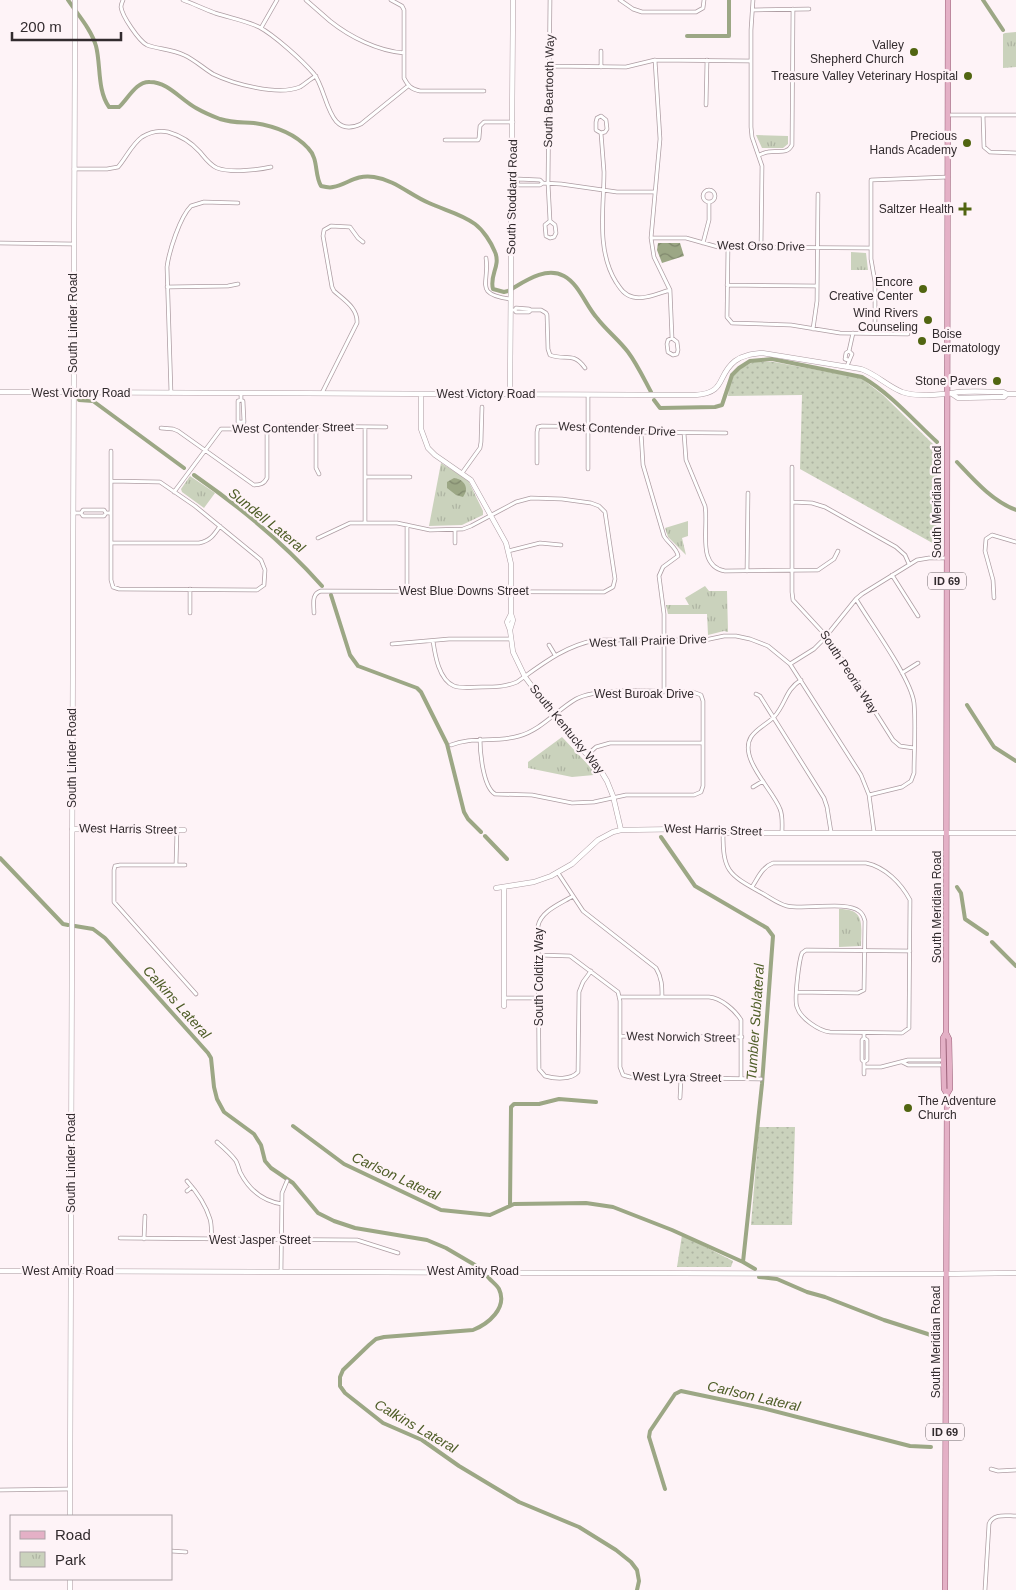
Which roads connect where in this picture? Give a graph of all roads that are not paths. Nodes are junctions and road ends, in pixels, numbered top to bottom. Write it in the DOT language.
graph roads {
  1 [pos="75,0"];
  2 [pos="123,0"];
  3 [pos="183,0"];
  4 [pos="277,0"];
  5 [pos="306,0"];
  6 [pos="391,0"];
  7 [pos="513,0"];
  8 [pos="550,0"];
  9 [pos="620,0"];
  10 [pos="704,0"];
  11 [pos="753,0"];
  12 [pos="948,0"];
  13 [pos="793,9"];
  14 [pos="809,9"];
  15 [pos="753,10"];
  16 [pos="260,28"];
  17 [pos="601,51"];
  18 [pos="404,53"];
  19 [pos="655,60"];
  20 [pos="707,60"];
  21 [pos="751,60"];
  22 [pos="548,66"];
  23 [pos="601,66"];
  24 [pos="316,76"];
  25 [pos="408,86"];
  26 [pos="484,92"];
  27 [pos="706,105"];
  28 [pos="948,115"];
  29 [pos="983,115"];
  30 [pos="1016,115"];
  31 [pos="513,122"];
  32 [pos="601,134"];
  33 [pos="445,140"];
  34 [pos="1016,153"];
  35 [pos="760,155"];
  36 [pos="271,167"];
  37 [pos="73,169"];
  38 [pos="948,177"];
  39 [pos="515,182"];
  40 [pos="548,183"];
  41 [pos="603,191"];
  42 [pos="655,192"];
  43 [pos="818,194"];
  44 [pos="238,203"];
  45 [pos="709,204"];
  46 [pos="550,221"];
  47 [pos="652,238"];
  48 [pos="363,242"];
  49 [pos="0,243"];
  50 [pos="703,243"];
  51 [pos="73,244"];
  52 [pos="728,247"];
  53 [pos="761,247"];
  54 [pos="818,247"];
  55 [pos="871,248"];
  56 [pos="486,258"];
  57 [pos="238,284"];
  58 [pos="727,285"];
  59 [pos="817,286"];
  60 [pos="167,287"];
  61 [pos="670,290"];
  62 [pos="510,296"];
  63 [pos="513,310"];
  64 [pos="813,329"];
  65 [pos="875,333"];
  66 [pos="852,334"];
  67 [pos="908,334"];
  68 [pos="672,338"];
  69 [pos="848,363"];
  70 [pos="585,368"];
  71 [pos="0,392"];
  72 [pos="73,393"];
  73 [pos="171,393"];
  74 [pos="241,394"];
  75 [pos="322,394"];
  76 [pos="421,394"];
  77 [pos="510,394"];
  78 [pos="1016,394"];
  79 [pos="588,395"];
  80 [pos="949,395"];
  81 [pos="482,407"];
  82 [pos="588,426"];
  83 [pos="316,427"];
  84 [pos="365,427"];
  85 [pos="386,427"];
  86 [pos="161,428"];
  87 [pos="241,428"];
  88 [pos="267,429"];
  89 [pos="641,432"];
  90 [pos="684,432"];
  91 [pos="726,433"];
  92 [pos="204,450"];
  93 [pos="111,451"];
  94 [pos="537,463"];
  95 [pos="792,467"];
  96 [pos="588,469"];
  97 [pos="462,473"];
  98 [pos="319,474"];
  99 [pos="366,477"];
  100 [pos="410,477"];
  101 [pos="111,481"];
  102 [pos="174,492"];
  103 [pos="748,493"];
  104 [pos="792,502"];
  105 [pos="73,512"];
  106 [pos="111,513"];
  107 [pos="491,515"];
  108 [pos="365,523"];
  109 [pos="220,526"];
  110 [pos="407,526"];
  111 [pos="455,530"];
  112 [pos="318,538"];
  113 [pos="1016,542"];
  114 [pos="111,543"];
  115 [pos="455,543"];
  116 [pos="561,545"];
  117 [pos="508,551"];
  118 [pos="838,551"];
  119 [pos="947,558"];
  120 [pos="909,564"];
  121 [pos="747,571"];
  122 [pos="792,571"];
  123 [pos="892,574"];
  124 [pos="190,589"];
  125 [pos="407,591"];
  126 [pos="511,591"];
  127 [pos="994,598"];
  128 [pos="856,599"];
  129 [pos="190,613"];
  130 [pos="314,613"];
  131 [pos="918,616"];
  132 [pos="826,636"];
  133 [pos="511,639"];
  134 [pos="664,639"];
  135 [pos="433,641"];
  136 [pos="392,644"];
  137 [pos="550,645"];
  138 [pos="555,655"];
  139 [pos="918,663"];
  140 [pos="790,664"];
  141 [pos="902,673"];
  142 [pos="524,677"];
  143 [pos="801,680"];
  144 [pos="664,692"];
  145 [pos="756,694"];
  146 [pos="554,715"];
  147 [pos="774,718"];
  148 [pos="480,739"];
  149 [pos="702,743"];
  150 [pos="450,744"];
  151 [pos="914,748"];
  152 [pos="587,755"];
  153 [pos="763,781"];
  154 [pos="754,787"];
  155 [pos="869,795"];
  156 [pos="613,796"];
  157 [pos="72,828"];
  158 [pos="177,830"];
  159 [pos="184,830"];
  160 [pos="621,830"];
  161 [pos="782,832"];
  162 [pos="831,832"];
  163 [pos="874,832"];
  164 [pos="723,833"];
  165 [pos="1016,834"];
  166 [pos="947,835"];
  167 [pos="176,864"];
  168 [pos="185,865"];
  169 [pos="558,873"];
  170 [pos="504,887"];
  171 [pos="752,887"];
  172 [pos="496,888"];
  173 [pos="573,896"];
  174 [pos="865,951"];
  175 [pos="910,951"];
  176 [pos="538,955"];
  177 [pos="592,971"];
  178 [pos="797,992"];
  179 [pos="196,994"];
  180 [pos="619,997"];
  181 [pos="662,997"];
  182 [pos="504,998"];
  183 [pos="538,998"];
  184 [pos="504,1006"];
  185 [pos="864,1033"];
  186 [pos="946,1034"];
  187 [pos="620,1036"];
  188 [pos="742,1037"];
  189 [pos="943,1062"];
  190 [pos="864,1067"];
  191 [pos="864,1074"];
  192 [pos="681,1078"];
  193 [pos="741,1078"];
  194 [pos="761,1078"];
  195 [pos="947,1093"];
  196 [pos="680,1098"];
  197 [pos="217,1142"];
  198 [pos="187,1181"];
  199 [pos="287,1181"];
  200 [pos="192,1186"];
  201 [pos="187,1191"];
  202 [pos="282,1204"];
  203 [pos="145,1216"];
  204 [pos="120,1238"];
  205 [pos="144,1239"];
  206 [pos="212,1239"];
  207 [pos="281,1240"];
  208 [pos="398,1253"];
  209 [pos="0,1270"];
  210 [pos="71,1271"];
  211 [pos="281,1271"];
  212 [pos="1016,1273"];
  213 [pos="946,1274"];
  214 [pos="991,1469"];
  215 [pos="1016,1470"];
  216 [pos="70,1489"];
  217 [pos="0,1490"];
  218 [pos="70,1515"];
  219 [pos="1016,1516"];
  220 [pos="172,1551"];
  221 [pos="186,1552"];
  222 [pos="945,1590"];
  223 [pos="984,1590"];
  1 -- 37 [label="street, South Linder Road"];
  2 -- 24 [label="street"];
  3 -- 16 [label="street"];
  4 -- 16 [label="street"];
  5 -- 18 [label="street"];
  6 -- 18 [label="street"];
  7 -- 31 [label="street, South Stoddard Road"];
  8 -- 22 [label="street, South Beartooth Way"];
  9 -- 10 [label="street"];
  11 -- 15 [label="street"];
  12 -- 28 [label="main road, South Meridian Road / ID 69"];
  13 -- 14 [label="street"];
  13 -- 15 [label="street"];
  13 -- 35 [label="street"];
  15 -- 21 [label="street"];
  16 -- 24 [label="street"];
  17 -- 23 [label="street"];
  18 -- 25 [label="street"];
  19 -- 20 [label="street"];
  19 -- 23 [label="street"];
  19 -- 42 [label="street"];
  20 -- 21 [label="street"];
  20 -- 27 [label="street"];
  21 -- 35 [label="street"];
  22 -- 23 [label="street"];
  22 -- 40 [label="street, South Beartooth Way"];
  24 -- 25 [label="street"];
  25 -- 26 [label="street"];
  28 -- 29 [label="street"];
  28 -- 38 [label="main road, South Meridian Road / ID 69"];
  29 -- 30 [label="street"];
  29 -- 34 [label="street"];
  31 -- 33 [label="street"];
  31 -- 39 [label="street, South Stoddard Road"];
  32 -- 32 [label="street"];
  32 -- 41 [label="street"];
  35 -- 53 [label="street"];
  36 -- 37 [label="street"];
  37 -- 51 [label="street, South Linder Road"];
  38 -- 55 [label="street"];
  38 -- 80 [label="main road, South Meridian Road / ID 69"];
  39 -- 40 [label="street"];
  39 -- 62 [label="street, South Stoddard Road"];
  40 -- 41 [label="street"];
  40 -- 46 [label="street, South Beartooth Way"];
  41 -- 42 [label="street"];
  41 -- 61 [label="street"];
  42 -- 47 [label="street"];
  43 -- 54 [label="street"];
  44 -- 60 [label="street"];
  45 -- 45 [label="street"];
  45 -- 50 [label="street"];
  46 -- 46 [label="street"];
  47 -- 50 [label="street, West Orso Drive"];
  47 -- 61 [label="street"];
  48 -- 75 [label="street"];
  49 -- 51 [label="street"];
  50 -- 52 [label="street, West Orso Drive"];
  51 -- 72 [label="street, South Linder Road"];
  52 -- 53 [label="street, West Orso Drive"];
  52 -- 58 [label="street"];
  53 -- 54 [label="street, West Orso Drive"];
  54 -- 55 [label="street, West Orso Drive"];
  54 -- 59 [label="street"];
  55 -- 65 [label="street"];
  56 -- 62 [label="street"];
  57 -- 60 [label="street"];
  58 -- 59 [label="street"];
  58 -- 64 [label="street"];
  59 -- 64 [label="street"];
  60 -- 73 [label="street"];
  61 -- 68 [label="street"];
  62 -- 63 [label="street, South Stoddard Road"];
  63 -- 70 [label="street"];
  63 -- 77 [label="street, South Stoddard Road"];
  64 -- 66 [label="street"];
  65 -- 66 [label="street"];
  65 -- 67 [label="street"];
  66 -- 69 [label="street"];
  68 -- 68 [label="street"];
  69 -- 79 [label="street, West Victory Road"];
  69 -- 80 [label="street, West Victory Road"];
  71 -- 72 [label="street, West Victory Road"];
  72 -- 73 [label="street, West Victory Road"];
  72 -- 105 [label="street, South Linder Road"];
  73 -- 74 [label="street, West Victory Road"];
  74 -- 75 [label="street, West Victory Road"];
  74 -- 87 [label="street"];
  75 -- 76 [label="street, West Victory Road"];
  76 -- 77 [label="street, West Victory Road"];
  76 -- 97 [label="street, South Kentucky Way"];
  77 -- 79 [label="street, West Victory Road"];
  78 -- 80 [label="street, West Victory Road"];
  79 -- 82 [label="street"];
  80 -- 119 [label="main road, South Meridian Road / ID 69"];
  81 -- 97 [label="street"];
  82 -- 89 [label="street, West Contender Drive"];
  82 -- 94 [label="street, West Contender Drive"];
  82 -- 96 [label="street"];
  83 -- 84 [label="street, West Contender Street"];
  83 -- 88 [label="street, West Contender Street"];
  83 -- 98 [label="street"];
  84 -- 85 [label="street, West Contender Street"];
  84 -- 99 [label="street"];
  86 -- 92 [label="street"];
  87 -- 88 [label="street, West Contender Street"];
  87 -- 92 [label="street, West Contender Street"];
  88 -- 92 [label="street"];
  89 -- 90 [label="street, West Contender Drive"];
  89 -- 134 [label="street"];
  90 -- 91 [label="street, West Contender Drive"];
  90 -- 121 [label="street"];
  92 -- 102 [label="street"];
  93 -- 101 [label="street"];
  95 -- 104 [label="street, South Peoria Way"];
  97 -- 107 [label="street, South Kentucky Way"];
  99 -- 100 [label="street"];
  99 -- 108 [label="street"];
  101 -- 102 [label="street"];
  101 -- 106 [label="street"];
  102 -- 109 [label="street"];
  103 -- 121 [label="street"];
  104 -- 120 [label="street"];
  104 -- 122 [label="street, South Peoria Way"];
  105 -- 106 [label="street"];
  105 -- 157 [label="street, South Linder Road"];
  106 -- 114 [label="street"];
  107 -- 111 [label="street"];
  107 -- 117 [label="street, South Kentucky Way"];
  107 -- 126 [label="street, West Blue Downs Street"];
  108 -- 110 [label="street"];
  108 -- 112 [label="street"];
  109 -- 114 [label="street"];
  109 -- 124 [label="street"];
  110 -- 111 [label="street"];
  110 -- 125 [label="street"];
  111 -- 115 [label="street"];
  113 -- 127 [label="street"];
  114 -- 124 [label="street"];
  116 -- 117 [label="street"];
  117 -- 126 [label="street, South Kentucky Way"];
  118 -- 122 [label="street"];
  119 -- 120 [label="street"];
  119 -- 166 [label="main road, South Meridian Road / ID 69"];
  120 -- 123 [label="street"];
  121 -- 122 [label="street"];
  122 -- 132 [label="street, South Peoria Way"];
  123 -- 128 [label="street"];
  123 -- 131 [label="street"];
  124 -- 129 [label="street"];
  125 -- 126 [label="street, West Blue Downs Street"];
  125 -- 130 [label="street, West Blue Downs Street"];
  126 -- 133 [label="street, South Kentucky Way"];
  128 -- 132 [label="street"];
  128 -- 141 [label="street"];
  132 -- 140 [label="street"];
  132 -- 151 [label="street, South Peoria Way"];
  133 -- 135 [label="street"];
  133 -- 142 [label="street, South Kentucky Way"];
  134 -- 138 [label="street, West Tall Prairie Drive"];
  134 -- 140 [label="street, West Tall Prairie Drive"];
  134 -- 144 [label="street"];
  135 -- 136 [label="street"];
  135 -- 142 [label="street, West Tall Prairie Drive"];
  137 -- 138 [label="street"];
  138 -- 142 [label="street, West Tall Prairie Drive"];
  139 -- 141 [label="street"];
  140 -- 143 [label="street"];
  141 -- 151 [label="street"];
  142 -- 146 [label="street, South Kentucky Way"];
  143 -- 147 [label="street"];
  143 -- 155 [label="street"];
  144 -- 146 [label="street, West Buroak Drive"];
  144 -- 149 [label="street, West Buroak Drive"];
  145 -- 147 [label="street"];
  146 -- 148 [label="street, West Buroak Drive"];
  146 -- 152 [label="street, South Kentucky Way"];
  147 -- 153 [label="street"];
  147 -- 162 [label="street"];
  148 -- 150 [label="street, West Buroak Drive"];
  148 -- 156 [label="street"];
  149 -- 152 [label="street"];
  149 -- 156 [label="street"];
  151 -- 155 [label="street"];
  152 -- 156 [label="street, South Kentucky Way"];
  153 -- 154 [label="street"];
  153 -- 161 [label="street"];
  155 -- 163 [label="street"];
  156 -- 160 [label="street, South Kentucky Way"];
  157 -- 158 [label="street, West Harris Street"];
  157 -- 210 [label="street, South Linder Road"];
  158 -- 159 [label="street, West Harris Street"];
  158 -- 167 [label="street"];
  160 -- 164 [label="street, West Harris Street"];
  160 -- 169 [label="street, West Harris Street"];
  161 -- 162 [label="street, West Harris Street"];
  161 -- 164 [label="street, West Harris Street"];
  162 -- 163 [label="street, West Harris Street"];
  163 -- 166 [label="street, West Harris Street"];
  164 -- 171 [label="street"];
  165 -- 166 [label="street, West Harris Street"];
  166 -- 186 [label="main road, South Meridian Road / ID 69"];
  167 -- 168 [label="street"];
  167 -- 179 [label="street"];
  169 -- 170 [label="street, West Harris Street"];
  169 -- 173 [label="street"];
  170 -- 172 [label="street, West Harris Street"];
  170 -- 182 [label="street"];
  171 -- 174 [label="street"];
  171 -- 175 [label="street"];
  173 -- 176 [label="street, South Colditz Way"];
  173 -- 181 [label="street"];
  174 -- 175 [label="street"];
  174 -- 178 [label="street"];
  174 -- 178 [label="street"];
  175 -- 185 [label="street"];
  176 -- 177 [label="street"];
  176 -- 183 [label="street, South Colditz Way"];
  177 -- 180 [label="street"];
  177 -- 183 [label="street, South Colditz Way"];
  178 -- 185 [label="street"];
  180 -- 181 [label="street"];
  180 -- 187 [label="street"];
  181 -- 188 [label="street"];
  182 -- 183 [label="street"];
  182 -- 184 [label="street"];
  185 -- 190 [label="street"];
  186 -- 189 [label="main road, South Meridian Road / ID 69"];
  186 -- 195 [label="main road, South Meridian Road / ID 69"];
  187 -- 188 [label="street, West Norwich Street"];
  187 -- 192 [label="street, West Lyra Street"];
  188 -- 193 [label="street"];
  189 -- 190 [label="street"];
  189 -- 195 [label="main road, South Meridian Road / ID 69"];
  190 -- 191 [label="street"];
  192 -- 193 [label="street, West Lyra Street"];
  192 -- 196 [label="street"];
  193 -- 194 [label="street, West Lyra Street"];
  195 -- 213 [label="main road, South Meridian Road / ID 69"];
  197 -- 202 [label="street"];
  198 -- 200 [label="street"];
  199 -- 202 [label="street"];
  200 -- 201 [label="street"];
  200 -- 206 [label="street"];
  202 -- 207 [label="street"];
  203 -- 205 [label="street"];
  204 -- 205 [label="street, West Jasper Street"];
  205 -- 206 [label="street, West Jasper Street"];
  206 -- 207 [label="street, West Jasper Street"];
  207 -- 208 [label="street, West Jasper Street"];
  207 -- 211 [label="street"];
  209 -- 210 [label="street, West Amity Road"];
  210 -- 211 [label="street, West Amity Road"];
  210 -- 216 [label="street, South Linder Road"];
  211 -- 213 [label="street, West Amity Road"];
  212 -- 213 [label="street, West Amity Road"];
  213 -- 222 [label="main road, South Meridian Road / ID 69"];
  214 -- 215 [label="street"];
  216 -- 217 [label="street"];
  216 -- 218 [label="street, South Linder Road"];
  219 -- 223 [label="street"];
  220 -- 221 [label="street"];
}
